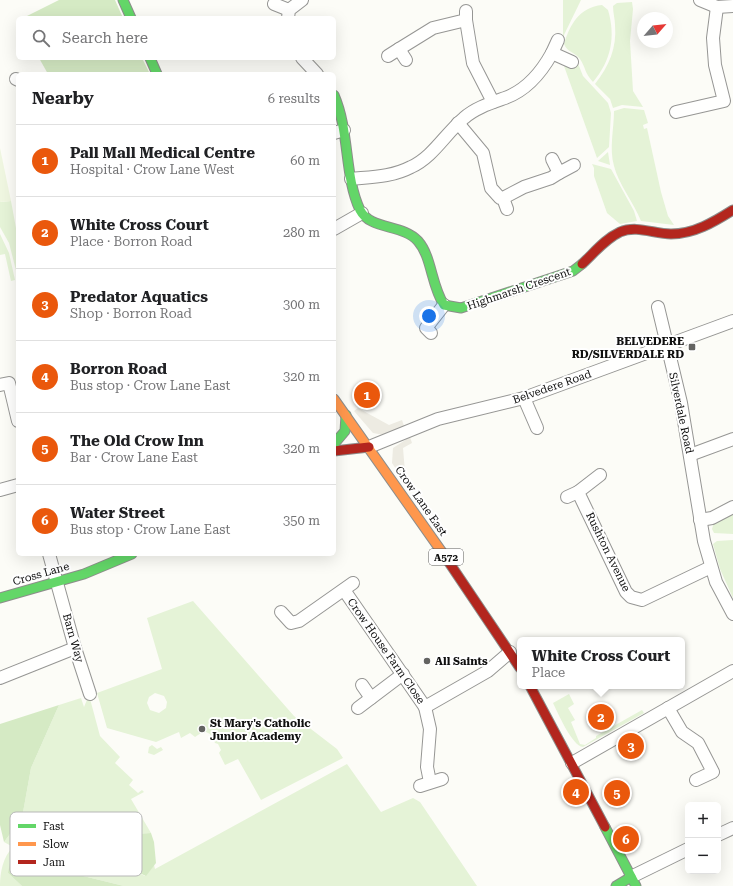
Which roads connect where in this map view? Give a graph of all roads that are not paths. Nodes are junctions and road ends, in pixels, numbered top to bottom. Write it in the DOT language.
graph roads {
  1 [pos="122,0"];
  2 [pos="302,0"];
  3 [pos="700,0"];
  4 [pos="274,4"];
  5 [pos="733,6"];
  6 [pos="717,7"];
  7 [pos="289,14"];
  8 [pos="130,16"];
  9 [pos="558,40"];
  10 [pos="399,49"];
  11 [pos="552,53"];
  12 [pos="388,56"];
  13 [pos="151,60"];
  14 [pos="304,60"];
  15 [pos="406,60"];
  16 [pos="572,62"];
  17 [pos="156,72"];
  18 [pos="315,72"];
  19 [pos="336,100"];
  20 [pos="729,100"];
  21 [pos="493,102"];
  22 [pos="676,112"];
  23 [pos="458,123"];
  24 [pos="339,131"];
  25 [pos="552,159"];
  26 [pos="574,165"];
  27 [pos="559,173"];
  28 [pos="351,179"];
  29 [pos="733,210"];
  30 [pos="362,213"];
  31 [pos="336,228"];
  32 [pos="444,305"];
  33 [pos="658,307"];
  34 [pos="733,321"];
  35 [pos="425,328"];
  36 [pos="666,346"];
  37 [pos="5,384"];
  38 [pos="524,398"];
  39 [pos="336,402"];
  40 [pos="16,415"];
  41 [pos="346,415"];
  42 [pos="537,428"];
  43 [pos="733,440"];
  44 [pos="336,441"];
  45 [pos="369,447"];
  46 [pos="336,451"];
  47 [pos="690,455"];
  48 [pos="600,475"];
  49 [pos="16,486"];
  50 [pos="0,490"];
  51 [pos="578,492"];
  52 [pos="567,497"];
  53 [pos="733,507"];
  54 [pos="700,520"];
  55 [pos="50,556"];
  56 [pos="128,556"];
  57 [pos="710,567"];
  58 [pos="58,583"];
  59 [pos="0,598"];
  60 [pos="281,612"];
  61 [pos="733,614"];
  62 [pos="75,648"];
  63 [pos="510,652"];
  64 [pos="517,663"];
  65 [pos="733,671"];
  66 [pos="403,674"];
  67 [pos="0,678"];
  68 [pos="362,685"];
  69 [pos="532,689"];
  70 [pos="90,694"];
  71 [pos="371,698"];
  72 [pos="425,707"];
  73 [pos="358,708"];
  74 [pos="668,708"];
  75 [pos="572,763"];
  76 [pos="442,779"];
  77 [pos="696,780"];
  78 [pos="685,851"];
  79 [pos="634,881"];
  80 [pos="616,886"];
  1 -- 8 [label="street"];
  2 -- 7 [label="street"];
  3 -- 6 [label="street"];
  4 -- 7 [label="street"];
  5 -- 6 [label="street"];
  6 -- 20 [label="street"];
  9 -- 11 [label="street"];
  10 -- 12 [label="street"];
  10 -- 15 [label="street"];
  10 -- 21 [label="street"];
  11 -- 16 [label="street"];
  11 -- 21 [label="street"];
  13 -- 17 [label="street"];
  14 -- 18 [label="street"];
  19 -- 24 [label="street"];
  20 -- 22 [label="street"];
  21 -- 23 [label="street"];
  23 -- 27 [label="street"];
  23 -- 28 [label="street"];
  24 -- 28 [label="street"];
  25 -- 27 [label="street"];
  26 -- 27 [label="street"];
  28 -- 30 [label="street"];
  29 -- 32 [label="street, Highmarsh Crescent"];
  30 -- 31 [label="street"];
  30 -- 32 [label="street"];
  32 -- 35 [label="street"];
  33 -- 36 [label="street, Silverdale Road"];
  34 -- 36 [label="street, Belvedere Road"];
  36 -- 38 [label="street, Belvedere Road"];
  36 -- 47 [label="street, Silverdale Road"];
  37 -- 40 [label="street"];
  38 -- 42 [label="street"];
  38 -- 45 [label="street, Belvedere Road"];
  39 -- 41 [label="street, A572"];
  41 -- 44 [label="street"];
  41 -- 45 [label="street, A572"];
  43 -- 47 [label="street"];
  45 -- 46 [label="street"];
  45 -- 63 [label="street, Crow Lane East / A572"];
  47 -- 54 [label="street, Silverdale Road"];
  48 -- 51 [label="street"];
  49 -- 50 [label="street"];
  51 -- 52 [label="street"];
  51 -- 57 [label="street, Rushton Avenue"];
  53 -- 54 [label="street"];
  54 -- 57 [label="street, Silverdale Road"];
  55 -- 58 [label="street, Barn Way"];
  56 -- 58 [label="street, Cross Lane"];
  57 -- 61 [label="street, Silverdale Road"];
  58 -- 59 [label="street, Cross Lane"];
  58 -- 62 [label="street, Barn Way"];
  60 -- 66 [label="street, Crow House Farm Close"];
  62 -- 67 [label="street"];
  62 -- 70 [label="street, Barn Way"];
  63 -- 64 [label="street, Crow Lane East / A572"];
  63 -- 72 [label="street, Crow House Farm Close"];
  65 -- 74 [label="street"];
  66 -- 71 [label="street"];
  66 -- 72 [label="street, Crow House Farm Close"];
  68 -- 71 [label="street"];
  69 -- 75 [label="street"];
  71 -- 73 [label="street"];
  72 -- 76 [label="street"];
  74 -- 75 [label="street"];
  74 -- 77 [label="street"];
  75 -- 79 [label="street"];
  78 -- 79 [label="street"];
  79 -- 80 [label="street"];
}
